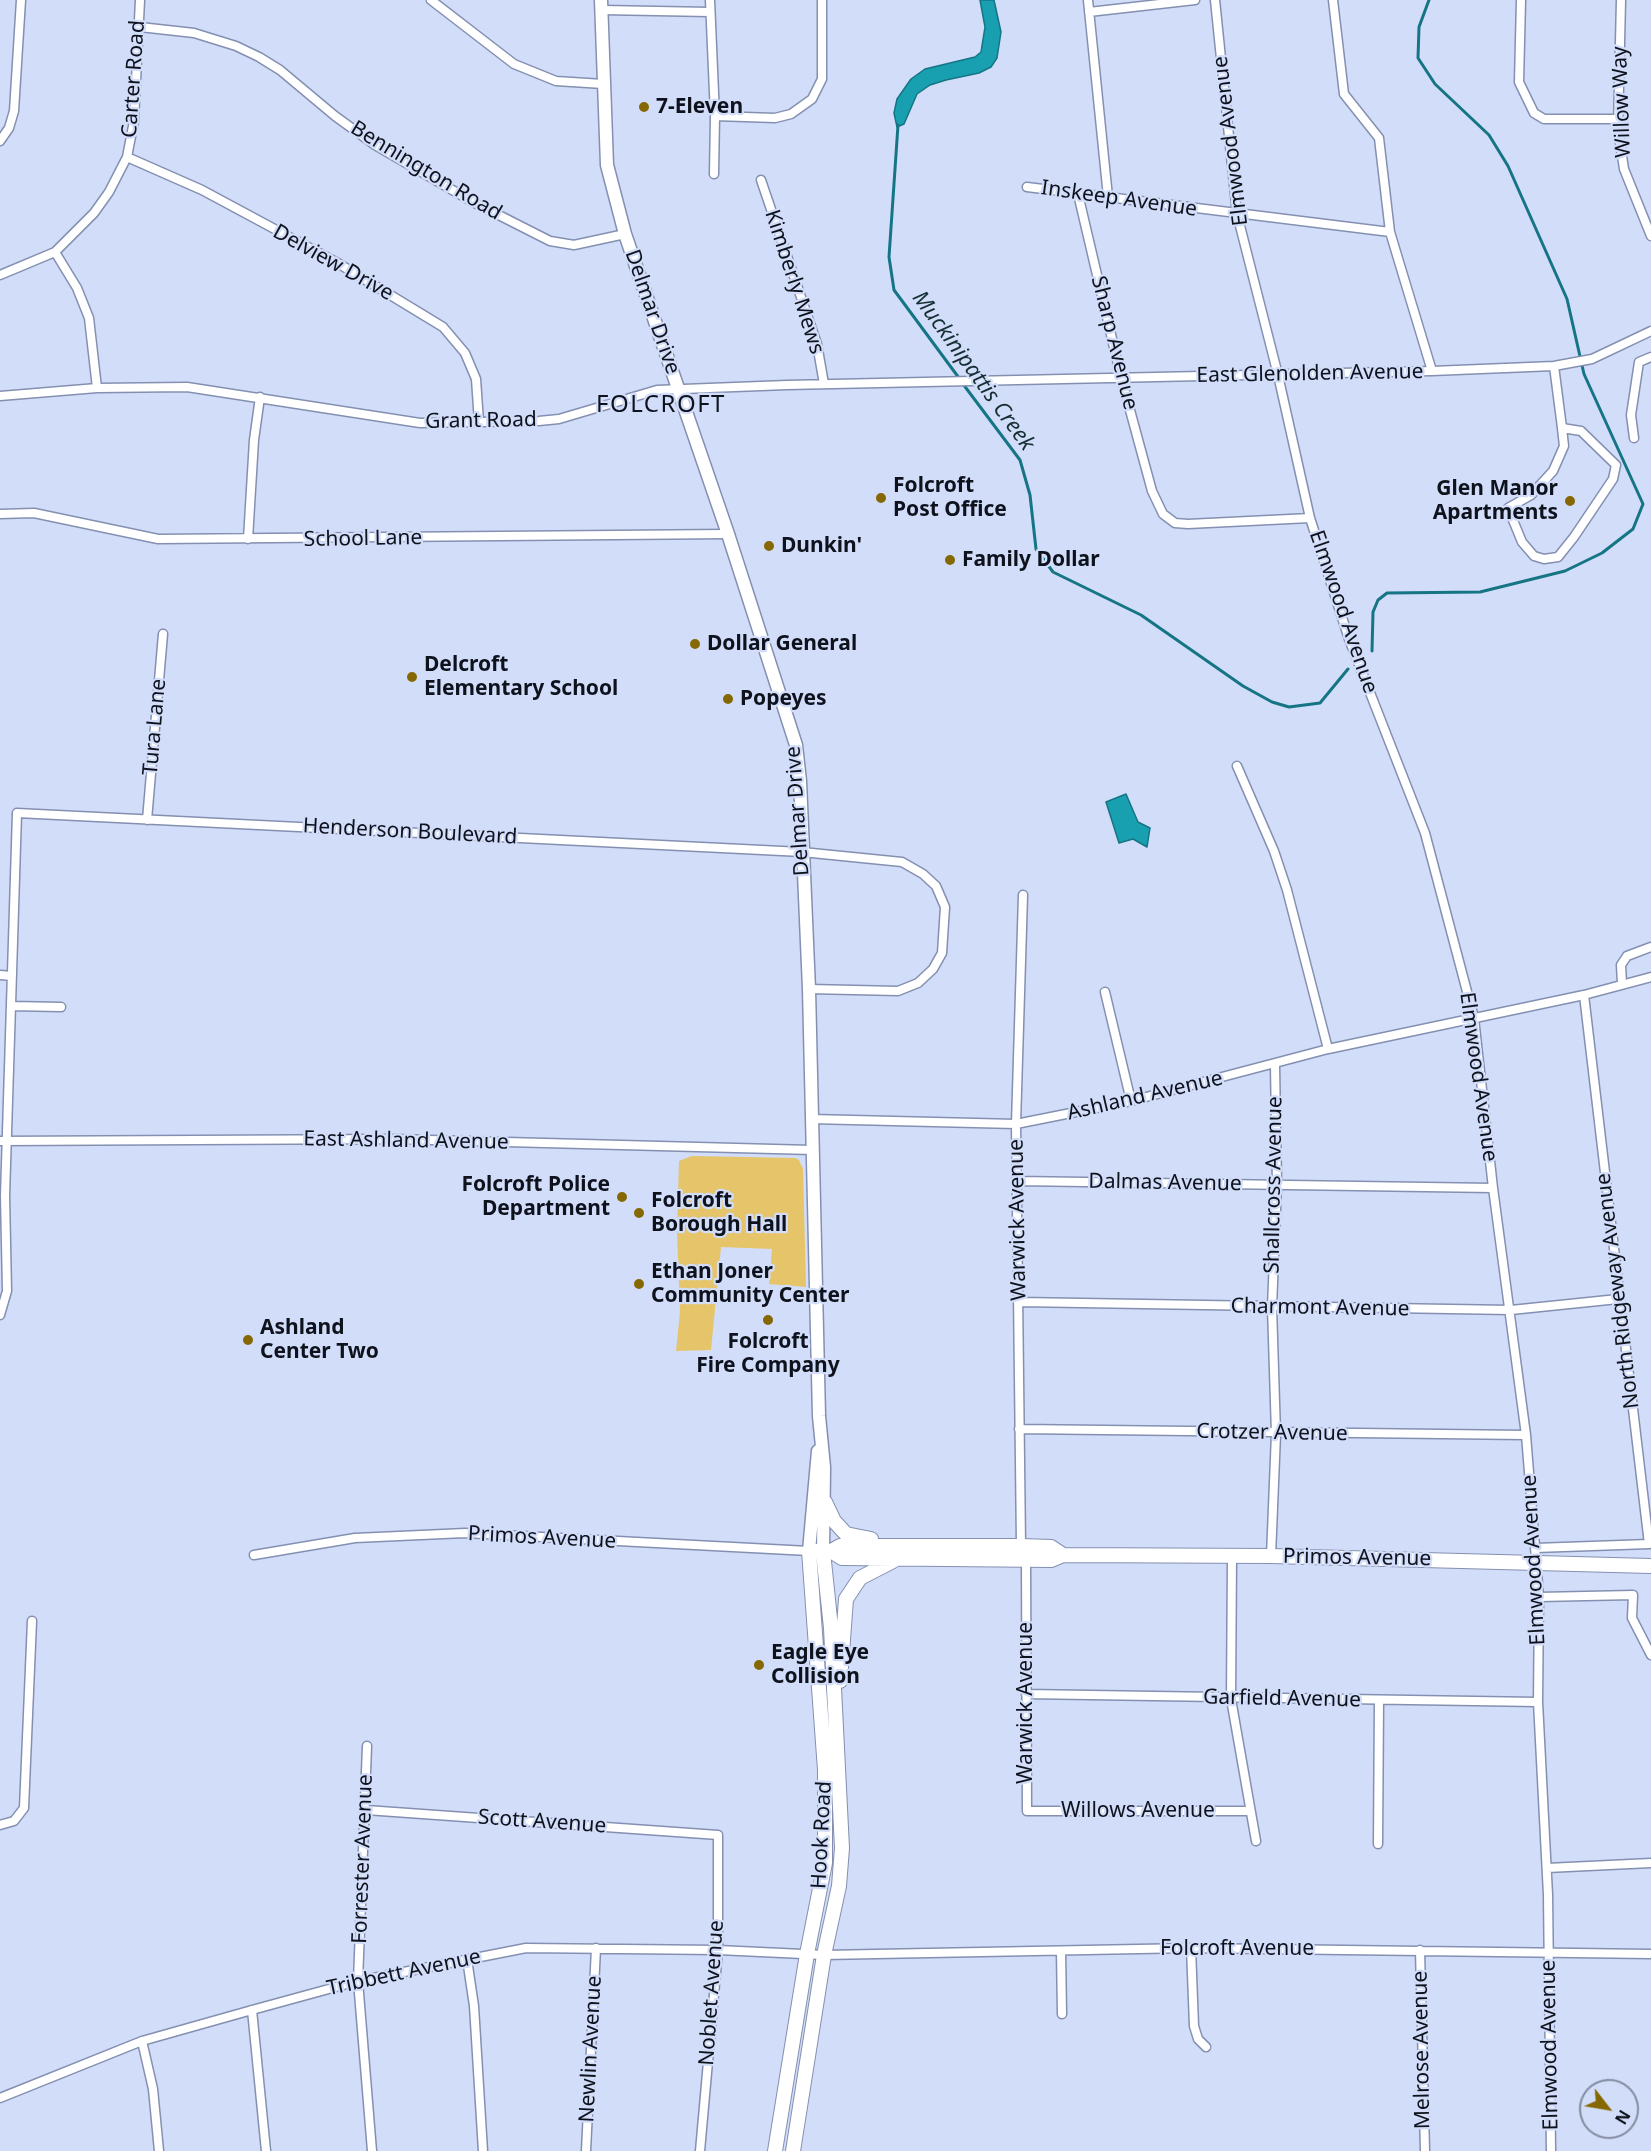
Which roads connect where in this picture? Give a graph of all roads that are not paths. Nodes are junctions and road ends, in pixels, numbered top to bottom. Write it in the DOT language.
graph roads {
  1 [pos="21,0"];
  2 [pos="140,0"];
  3 [pos="431,0"];
  4 [pos="710,0"];
  5 [pos="822,0"];
  6 [pos="1088,0"];
  7 [pos="1195,0"];
  8 [pos="1215,0"];
  9 [pos="1333,0"];
  10 [pos="1521,0"];
  11 [pos="1621,0"];
  12 [pos="602,5"];
  13 [pos="710,12"];
  14 [pos="1089,12"];
  15 [pos="140,27"];
  16 [pos="603,84"];
  17 [pos="715,116"];
  18 [pos="1618,119"];
  19 [pos="0,141"];
  20 [pos="127,158"];
  21 [pos="714,174"];
  22 [pos="761,180"];
  23 [pos="1027,187"];
  24 [pos="1078,194"];
  25 [pos="1108,197"];
  26 [pos="1237,214"];
  27 [pos="1390,232"];
  28 [pos="625,234"];
  29 [pos="1651,236"];
  30 [pos="55,252"];
  31 [pos="0,275"];
  32 [pos="1651,332"];
  33 [pos="1651,357"];
  34 [pos="1554,366"];
  35 [pos="1432,371"];
  36 [pos="1278,375"];
  37 [pos="1121,377"];
  38 [pos="962,383"];
  39 [pos="824,384"];
  40 [pos="97,388"];
  41 [pos="678,389"];
  42 [pos="0,396"];
  43 [pos="260,397"];
  44 [pos="479,422"];
  45 [pos="1562,428"];
  46 [pos="1634,438"];
  47 [pos="0,514"];
  48 [pos="1310,518"];
  49 [pos="728,534"];
  50 [pos="248,539"];
  51 [pos="163,634"];
  52 [pos="1237,766"];
  53 [pos="147,820"];
  54 [pos="802,852"];
  55 [pos="1023,895"];
  56 [pos="1651,947"];
  57 [pos="0,975"];
  58 [pos="12,976"];
  59 [pos="1651,977"];
  60 [pos="1622,984"];
  61 [pos="808,989"];
  62 [pos="1105,992"];
  63 [pos="1584,995"];
  64 [pos="11,1005"];
  65 [pos="60,1007"];
  66 [pos="1474,1018"];
  67 [pos="1328,1049"];
  68 [pos="1275,1065"];
  69 [pos="1131,1101"];
  70 [pos="811,1119"];
  71 [pos="1016,1124"];
  72 [pos="4,1141"];
  73 [pos="812,1150"];
  74 [pos="1017,1180"];
  75 [pos="1277,1185"];
  76 [pos="1493,1188"];
  77 [pos="1618,1299"];
  78 [pos="1020,1302"];
  79 [pos="1272,1307"];
  80 [pos="1511,1310"];
  81 [pos="0,1315"];
  82 [pos="1019,1429"];
  83 [pos="1276,1434"];
  84 [pos="1526,1435"];
  85 [pos="820,1436"];
  86 [pos="825,1502"];
  87 [pos="1021,1546"];
  88 [pos="821,1552"];
  89 [pos="900,1552"];
  90 [pos="254,1555"];
  91 [pos="1063,1555"];
  92 [pos="1536,1555"];
  93 [pos="1271,1556"];
  94 [pos="1232,1557"];
  95 [pos="1026,1560"];
  96 [pos="1651,1566"];
  97 [pos="1539,1597"];
  98 [pos="32,1621"];
  99 [pos="1651,1655"];
  100 [pos="1026,1694"];
  101 [pos="1231,1699"];
  102 [pos="1379,1700"];
  103 [pos="1538,1702"];
  104 [pos="836,1707"];
  105 [pos="367,1746"];
  106 [pos="366,1810"];
  107 [pos="1027,1810"];
  108 [pos="1250,1810"];
  109 [pos="0,1825"];
  110 [pos="718,1834"];
  111 [pos="1256,1841"];
  112 [pos="1378,1844"];
  113 [pos="1651,1863"];
  114 [pos="1547,1868"];
  115 [pos="596,1948"];
  116 [pos="1191,1948"];
  117 [pos="718,1950"];
  118 [pos="1420,1950"];
  119 [pos="1061,1951"];
  120 [pos="1549,1952"];
  121 [pos="807,1954"];
  122 [pos="1651,1954"];
  123 [pos="824,1955"];
  124 [pos="467,1959"];
  125 [pos="358,1981"];
  126 [pos="252,2010"];
  127 [pos="1062,2014"];
  128 [pos="142,2042"];
  129 [pos="1206,2047"];
  130 [pos="0,2098"];
  131 [pos="159,2151"];
  132 [pos="266,2151"];
  133 [pos="372,2151"];
  134 [pos="483,2151"];
  135 [pos="586,2151"];
  136 [pos="700,2151"];
  137 [pos="775,2151"];
  138 [pos="792,2151"];
  139 [pos="1425,2151"];
  140 [pos="1551,2151"];
  1 -- 19 [label="street"];
  2 -- 15 [label="street, Carter Road"];
  3 -- 16 [label="street"];
  4 -- 13 [label="street"];
  5 -- 17 [label="street"];
  6 -- 14 [label="street"];
  7 -- 14 [label="street"];
  8 -- 26 [label="street, Elmwood Avenue"];
  9 -- 27 [label="street"];
  10 -- 18 [label="street"];
  11 -- 18 [label="street, Willow Way"];
  12 -- 13 [label="street"];
  12 -- 16 [label="street, Delmar Drive"];
  13 -- 17 [label="street"];
  14 -- 25 [label="street"];
  15 -- 20 [label="street, Carter Road"];
  15 -- 28 [label="street, Bennington Road"];
  16 -- 28 [label="street, Delmar Drive"];
  17 -- 21 [label="street"];
  18 -- 29 [label="street, Willow Way"];
  20 -- 30 [label="street, Carter Road"];
  20 -- 44 [label="street, Delview Drive"];
  22 -- 39 [label="street, Kimberly Mews"];
  23 -- 24 [label="street, Inskeep Avenue"];
  24 -- 25 [label="street, Inskeep Avenue"];
  24 -- 37 [label="street, Sharp Avenue"];
  25 -- 26 [label="street, Inskeep Avenue"];
  26 -- 27 [label="street, Inskeep Avenue"];
  26 -- 36 [label="street, Elmwood Avenue"];
  27 -- 35 [label="street"];
  28 -- 41 [label="street, Delmar Drive"];
  30 -- 31 [label="street, Carter Road"];
  30 -- 40 [label="street"];
  32 -- 34 [label="street, East Glenolden Avenue"];
  33 -- 46 [label="street"];
  34 -- 35 [label="street, East Glenolden Avenue"];
  34 -- 45 [label="street"];
  35 -- 36 [label="street, East Glenolden Avenue"];
  36 -- 37 [label="street, East Glenolden Avenue"];
  36 -- 48 [label="street, Elmwood Avenue"];
  37 -- 38 [label="street, East Glenolden Avenue"];
  37 -- 48 [label="street, Sharp Avenue"];
  38 -- 39 [label="street, Grant Road"];
  39 -- 41 [label="street, Grant Road"];
  40 -- 42 [label="street, Grant Road"];
  40 -- 43 [label="street, Grant Road"];
  41 -- 44 [label="street, Grant Road"];
  41 -- 49 [label="street, Delmar Drive"];
  43 -- 44 [label="street, Grant Road"];
  43 -- 50 [label="street"];
  45 -- 45 [label="street"];
  47 -- 50 [label="street, School Lane"];
  48 -- 66 [label="street, Elmwood Avenue"];
  49 -- 50 [label="street, School Lane"];
  49 -- 54 [label="street, Delmar Drive"];
  51 -- 53 [label="street, Tura Lane"];
  52 -- 67 [label="street"];
  53 -- 54 [label="street, Henderson Boulevard"];
  53 -- 58 [label="street, Henderson Boulevard"];
  54 -- 61 [label="street, Delmar Drive"];
  54 -- 61 [label="street, Henderson Boulevard"];
  55 -- 71 [label="street, Warwick Avenue"];
  56 -- 60 [label="street"];
  57 -- 58 [label="street"];
  58 -- 64 [label="street"];
  59 -- 60 [label="street"];
  60 -- 63 [label="street"];
  61 -- 70 [label="street, Delmar Drive"];
  62 -- 69 [label="street"];
  63 -- 66 [label="street"];
  63 -- 77 [label="street, North Ridgeway Avenue"];
  64 -- 65 [label="street"];
  64 -- 72 [label="street"];
  66 -- 67 [label="street, Ashland Avenue"];
  66 -- 76 [label="street, Elmwood Avenue"];
  67 -- 68 [label="street, Ashland Avenue"];
  68 -- 69 [label="street, Ashland Avenue"];
  68 -- 75 [label="street, Shallcross Avenue"];
  69 -- 71 [label="street, Ashland Avenue"];
  70 -- 71 [label="street, Ashland Avenue"];
  70 -- 73 [label="street, Delmar Drive"];
  71 -- 74 [label="street, Warwick Avenue"];
  72 -- 73 [label="street, East Ashland Avenue"];
  72 -- 81 [label="street"];
  73 -- 85 [label="street, Delmar Drive"];
  74 -- 75 [label="street, Dalmas Avenue"];
  74 -- 78 [label="street, Warwick Avenue"];
  75 -- 76 [label="street, Dalmas Avenue"];
  75 -- 79 [label="street, Shallcross Avenue"];
  76 -- 80 [label="street, Elmwood Avenue"];
  77 -- 80 [label="street, Charmont Avenue"];
  77 -- 92 [label="street, North Ridgeway Avenue"];
  78 -- 79 [label="street, Charmont Avenue"];
  78 -- 82 [label="street, Warwick Avenue"];
  79 -- 80 [label="street, Charmont Avenue"];
  79 -- 83 [label="street, Shallcross Avenue"];
  80 -- 84 [label="street, Elmwood Avenue"];
  82 -- 83 [label="street, Crotzer Avenue"];
  82 -- 87 [label="street, Warwick Avenue"];
  83 -- 84 [label="street, Crotzer Avenue"];
  83 -- 93 [label="street, Shallcross Avenue"];
  84 -- 92 [label="street, Elmwood Avenue"];
  85 -- 86 [label="street, Delmar Drive"];
  85 -- 88 [label="street, Delmar Drive"];
  86 -- 88 [label="street, Delmar Drive"];
  86 -- 89 [label="main road"];
  87 -- 89 [label="main road, Primos Avenue"];
  87 -- 91 [label="main road, Primos Avenue"];
  88 -- 89 [label="main road, Primos Avenue"];
  88 -- 90 [label="street, Primos Avenue"];
  88 -- 104 [label="main road, Hook Road"];
  88 -- 121 [label="main road, Hook Road"];
  89 -- 95 [label="main road, Primos Avenue"];
  89 -- 104 [label="main road"];
  91 -- 94 [label="main road, Primos Avenue"];
  91 -- 95 [label="main road, Primos Avenue"];
  92 -- 93 [label="main road, Primos Avenue"];
  92 -- 96 [label="main road, Primos Avenue"];
  92 -- 97 [label="street, Elmwood Avenue"];
  93 -- 94 [label="main road, Primos Avenue"];
  94 -- 101 [label="street"];
  95 -- 100 [label="street, Warwick Avenue"];
  97 -- 99 [label="street"];
  97 -- 103 [label="street, Elmwood Avenue"];
  98 -- 109 [label="street"];
  100 -- 101 [label="street, Garfield Avenue"];
  100 -- 107 [label="street, Warwick Avenue"];
  101 -- 102 [label="street, Garfield Avenue"];
  101 -- 108 [label="street"];
  102 -- 103 [label="street, Garfield Avenue"];
  102 -- 112 [label="street"];
  103 -- 114 [label="street, Elmwood Avenue"];
  104 -- 123 [label="main road, Hook Road"];
  105 -- 106 [label="street, Forrester Avenue"];
  106 -- 110 [label="street, Scott Avenue"];
  106 -- 125 [label="street, Forrester Avenue"];
  107 -- 108 [label="street, Willows Avenue"];
  108 -- 111 [label="street"];
  110 -- 117 [label="street, Noblet Avenue"];
  113 -- 114 [label="street"];
  114 -- 120 [label="street, Elmwood Avenue"];
  115 -- 117 [label="street, Tribbett Avenue"];
  115 -- 124 [label="street, Tribbett Avenue"];
  115 -- 135 [label="street, Newlin Avenue"];
  116 -- 118 [label="street, Folcroft Avenue"];
  116 -- 119 [label="street, Folcroft Avenue"];
  116 -- 129 [label="street"];
  117 -- 121 [label="street, Tribbett Avenue"];
  117 -- 136 [label="street, Noblet Avenue"];
  118 -- 120 [label="street, Folcroft Avenue"];
  118 -- 139 [label="street, Melrose Avenue"];
  119 -- 123 [label="street, Folcroft Avenue"];
  119 -- 127 [label="street"];
  120 -- 122 [label="street, Folcroft Avenue"];
  120 -- 140 [label="street, Elmwood Avenue"];
  121 -- 123 [label="street, Tribbett Avenue"];
  121 -- 137 [label="main road, Hook Road"];
  123 -- 138 [label="main road, Hook Road"];
  124 -- 125 [label="street, Tribbett Avenue"];
  124 -- 134 [label="street"];
  125 -- 126 [label="street, Tribbett Avenue"];
  125 -- 133 [label="street, Forrester Avenue"];
  126 -- 128 [label="street, Tribbett Avenue"];
  126 -- 132 [label="street"];
  128 -- 130 [label="street, Tribbett Avenue"];
  128 -- 131 [label="street"];
}
